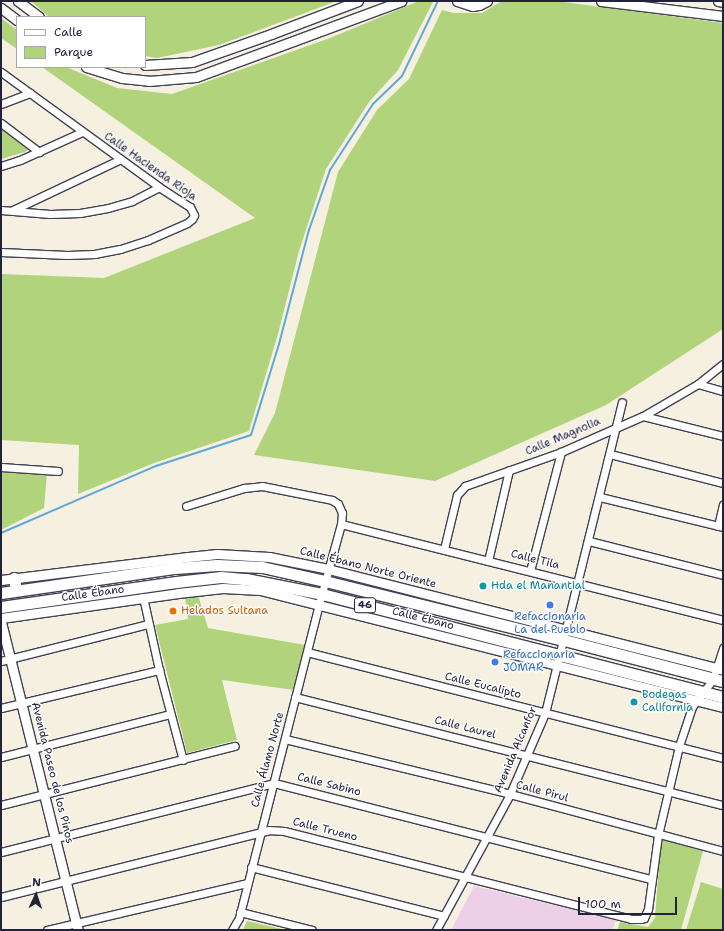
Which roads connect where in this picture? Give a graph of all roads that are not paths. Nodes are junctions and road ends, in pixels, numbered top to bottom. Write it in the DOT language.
graph roads {
  1 [pos="18,1"];
  2 [pos="358,1"];
  3 [pos="401,1"];
  4 [pos="458,1"];
  5 [pos="486,1"];
  6 [pos="601,1"];
  7 [pos="718,1"];
  8 [pos="723,2"];
  9 [pos="1,8"];
  10 [pos="38,16"];
  11 [pos="723,16"];
  12 [pos="16,19"];
  13 [pos="146,65"];
  14 [pos="89,68"];
  15 [pos="1,72"];
  16 [pos="30,93"];
  17 [pos="1,104"];
  18 [pos="1,123"];
  19 [pos="82,132"];
  20 [pos="39,152"];
  21 [pos="121,159"];
  22 [pos="1,166"];
  23 [pos="158,187"];
  24 [pos="1,210"];
  25 [pos="12,210"];
  26 [pos="1,252"];
  27 [pos="723,364"];
  28 [pos="698,384"];
  29 [pos="723,391"];
  30 [pos="622,402"];
  31 [pos="642,416"];
  32 [pos="617,426"];
  33 [pos="723,436"];
  34 [pos="561,452"];
  35 [pos="610,454"];
  36 [pos="1,467"];
  37 [pos="509,470"];
  38 [pos="58,471"];
  39 [pos="723,483"];
  40 [pos="600,496"];
  41 [pos="723,505"];
  42 [pos="186,506"];
  43 [pos="341,524"];
  44 [pos="721,527"];
  45 [pos="589,541"];
  46 [pos="444,549"];
  47 [pos="488,561"];
  48 [pos="328,569"];
  49 [pos="530,571"];
  50 [pos="723,575"];
  51 [pos="14,578"];
  52 [pos="1,580"];
  53 [pos="325,581"];
  54 [pos="578,582"];
  55 [pos="16,590"];
  56 [pos="1,593"];
  57 [pos="143,597"];
  58 [pos="320,599"];
  59 [pos="77,601"];
  60 [pos="1,607"];
  61 [pos="1,618"];
  62 [pos="723,620"];
  63 [pos="1,622"];
  64 [pos="148,624"];
  65 [pos="565,636"];
  66 [pos="723,648"];
  67 [pos="307,652"];
  68 [pos="559,659"];
  69 [pos="5,660"];
  70 [pos="159,670"];
  71 [pos="719,675"];
  72 [pos="699,696"];
  73 [pos="295,697"];
  74 [pos="723,697"];
  75 [pos="22,703"];
  76 [pos="723,707"];
  77 [pos="1,708"];
  78 [pos="545,713"];
  79 [pos="170,714"];
  80 [pos="284,739"];
  81 [pos="235,746"];
  82 [pos="679,746"];
  83 [pos="34,748"];
  84 [pos="528,755"];
  85 [pos="1,757"];
  86 [pos="723,758"];
  87 [pos="183,760"];
  88 [pos="274,783"];
  89 [pos="667,791"];
  90 [pos="46,794"];
  91 [pos="510,794"];
  92 [pos="1,805"];
  93 [pos="723,805"];
  94 [pos="260,831"];
  95 [pos="658,835"];
  96 [pos="488,836"];
  97 [pos="57,839"];
  98 [pos="723,851"];
  99 [pos="1,852"];
  100 [pos="251,867"];
  101 [pos="465,877"];
  102 [pos="652,878"];
  103 [pos="67,882"];
  104 [pos="247,883"];
  105 [pos="1,897"];
  106 [pos="240,912"];
  107 [pos="444,916"];
  108 [pos="78,926"];
  109 [pos="47,930"];
  110 [pos="232,930"];
  111 [pos="312,930"];
  112 [pos="436,930"];
  1 -- 10 [label="street"];
  2 -- 13 [label="street"];
  3 -- 14 [label="street"];
  4 -- 5 [label="street"];
  6 -- 11 [label="street"];
  7 -- 8 [label="street"];
  9 -- 12 [label="street"];
  15 -- 16 [label="street, Calle Hacienda Rioja"];
  16 -- 17 [label="street"];
  16 -- 19 [label="street, Calle Hacienda Rioja"];
  18 -- 20 [label="street"];
  19 -- 20 [label="street"];
  19 -- 21 [label="street, Calle Hacienda Rioja"];
  20 -- 22 [label="street"];
  21 -- 23 [label="street, Calle Hacienda Rioja"];
  21 -- 25 [label="street"];
  23 -- 25 [label="street"];
  23 -- 26 [label="street, Calle Hacienda Rioja"];
  24 -- 25 [label="street"];
  27 -- 28 [label="street, Calle Magnolia"];
  28 -- 29 [label="street"];
  28 -- 31 [label="street, Calle Magnolia"];
  30 -- 32 [label="street, Avenida Alcanfor"];
  31 -- 32 [label="street, Calle Magnolia"];
  31 -- 33 [label="street"];
  32 -- 34 [label="street, Calle Magnolia"];
  32 -- 35 [label="street, Avenida Alcanfor"];
  34 -- 37 [label="street, Calle Magnolia"];
  34 -- 49 [label="street"];
  35 -- 39 [label="street"];
  35 -- 40 [label="street, Avenida Alcanfor"];
  36 -- 38 [label="street"];
  37 -- 46 [label="street, Calle Magnolia"];
  37 -- 47 [label="street"];
  40 -- 44 [label="street"];
  40 -- 45 [label="street, Avenida Alcanfor"];
  41 -- 44 [label="street"];
  42 -- 43 [label="street"];
  43 -- 46 [label="street, Calle Tila"];
  43 -- 48 [label="street, Calle Álamo Norte"];
  45 -- 50 [label="street"];
  45 -- 54 [label="street, Avenida Alcanfor"];
  46 -- 47 [label="street, Calle Tila"];
  47 -- 49 [label="street, Calle Tila"];
  48 -- 51 [label="street, Calle Ébano Norte Oriente"];
  48 -- 53 [label="street, Calle Álamo Norte"];
  48 -- 65 [label="street, Calle Ébano Norte Oriente"];
  49 -- 54 [label="street, Calle Tila"];
  51 -- 52 [label="street, Calle Ébano Norte Oriente"];
  51 -- 55 [label="main road"];
  53 -- 55 [label="main road, Calle Ébano / 46"];
  53 -- 58 [label="street, Calle Álamo Norte"];
  53 -- 65 [label="main road, Calle Ébano / 46"];
  54 -- 62 [label="street, Calle Tila"];
  54 -- 65 [label="street, Avenida Alcanfor"];
  55 -- 56 [label="main road, Calle Ébano / 46"];
  57 -- 58 [label="street"];
  57 -- 59 [label="street"];
  57 -- 64 [label="street"];
  58 -- 59 [label="main road, Calle Ébano / 46"];
  58 -- 67 [label="street, Calle Álamo Norte"];
  58 -- 68 [label="main road, Calle Ébano / 46"];
  59 -- 60 [label="main road, Calle Ébano / 46"];
  59 -- 61 [label="street"];
  63 -- 69 [label="street, Avenida Paseo de los Pinos"];
  64 -- 69 [label="street"];
  64 -- 70 [label="street"];
  65 -- 68 [label="street, Avenida Alcanfor"];
  65 -- 71 [label="main road, Calle Ébano / 46"];
  66 -- 71 [label="street"];
  67 -- 73 [label="street, Calle Álamo Norte"];
  67 -- 78 [label="street, Calle Eucalipto"];
  68 -- 72 [label="main road, Calle Ébano / 46"];
  68 -- 78 [label="street, Avenida Alcanfor"];
  69 -- 75 [label="street, Avenida Paseo de los Pinos"];
  70 -- 75 [label="street"];
  70 -- 79 [label="street"];
  71 -- 72 [label="street"];
  72 -- 74 [label="main road, Calle Ébano / 46"];
  72 -- 76 [label="street"];
  72 -- 82 [label="street"];
  73 -- 80 [label="street, Calle Álamo Norte"];
  73 -- 84 [label="street, Calle Laurel"];
  75 -- 77 [label="street"];
  75 -- 83 [label="street, Avenida Paseo de los Pinos"];
  78 -- 82 [label="street, Calle Eucalipto"];
  78 -- 84 [label="street, Avenida Alcanfor"];
  79 -- 83 [label="street"];
  79 -- 87 [label="street"];
  80 -- 88 [label="street, Calle Álamo Norte"];
  80 -- 91 [label="street, Calle Pirul"];
  81 -- 87 [label="street"];
  82 -- 86 [label="street, Calle Eucalipto"];
  82 -- 89 [label="street"];
  83 -- 85 [label="street"];
  83 -- 90 [label="street, Avenida Paseo de los Pinos"];
  84 -- 89 [label="street, Calle Laurel"];
  84 -- 91 [label="street, Avenida Alcanfor"];
  87 -- 90 [label="street"];
  88 -- 94 [label="street, Calle Álamo Norte"];
  88 -- 96 [label="street, Calle Sabino"];
  88 -- 97 [label="street, Calle Sabino"];
  89 -- 93 [label="street, Calle Laurel"];
  89 -- 95 [label="street"];
  90 -- 92 [label="street"];
  90 -- 97 [label="street, Avenida Paseo de los Pinos"];
  91 -- 95 [label="street, Calle Pirul"];
  91 -- 96 [label="street, Avenida Alcanfor"];
  94 -- 100 [label="street, Calle Álamo Norte"];
  94 -- 101 [label="street, Calle Trueno"];
  94 -- 103 [label="street, Calle Trueno"];
  95 -- 98 [label="street, Calle Pirul"];
  95 -- 102 [label="street"];
  96 -- 101 [label="street, Avenida Alcanfor"];
  96 -- 102 [label="street, Calle Sabino"];
  97 -- 99 [label="street, Calle Sabino"];
  97 -- 103 [label="street, Avenida Paseo de los Pinos"];
  100 -- 104 [label="street, Calle Álamo Norte"];
  100 -- 107 [label="street"];
  101 -- 102 [label="street, Calle Trueno"];
  101 -- 107 [label="street, Avenida Alcanfor"];
  103 -- 105 [label="street, Calle Trueno"];
  103 -- 108 [label="street, Avenida Paseo de los Pinos"];
  104 -- 106 [label="street, Calle Álamo Norte"];
  104 -- 108 [label="street"];
  106 -- 110 [label="street, Calle Álamo Norte"];
  106 -- 111 [label="street"];
  107 -- 112 [label="street, Avenida Alcanfor"];
  108 -- 109 [label="street"];
}
